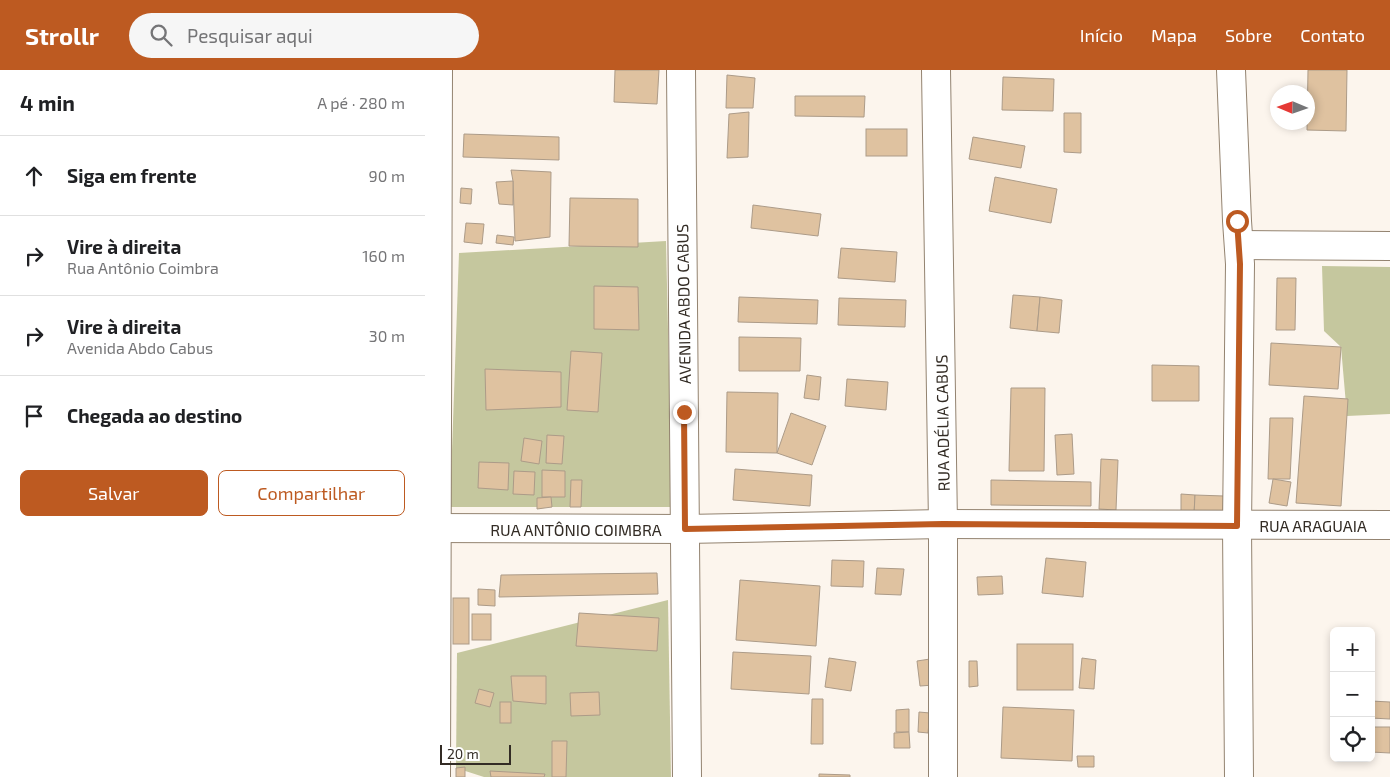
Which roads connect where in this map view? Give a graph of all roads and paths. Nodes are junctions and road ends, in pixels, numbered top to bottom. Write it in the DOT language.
graph roads {
  1 [pos="438,70"];
  2 [pos="681,70"];
  3 [pos="936,70"];
  4 [pos="1231,70"];
  5 [pos="1239,244"];
  6 [pos="1390,246"];
  7 [pos="943,524"];
  8 [pos="1390,525"];
  9 [pos="1237,526"];
  10 [pos="431,528"];
  11 [pos="685,529"];
  12 [pos="436,777"];
  13 [pos="687,777"];
  14 [pos="943,777"];
  15 [pos="1239,777"];
  1 -- 10 [label="street"];
  2 -- 11 [label="street, AVENIDA ABDO CABUS"];
  3 -- 7 [label="street, RUA ADÉLIA CABUS"];
  4 -- 5 [label="street"];
  5 -- 6 [label="street"];
  5 -- 9 [label="street"];
  7 -- 9 [label="street, RUA ANTÔNIO COIMBRA"];
  7 -- 11 [label="street, RUA ANTÔNIO COIMBRA"];
  7 -- 14 [label="street, RUA ADÉLIA CABUS"];
  8 -- 9 [label="street, RUA ARAGUAIA"];
  9 -- 15 [label="street"];
  10 -- 11 [label="street, RUA ANTÔNIO COIMBRA"];
  10 -- 12 [label="street"];
  11 -- 13 [label="street, AVENIDA ABDO CABUS"];
}
